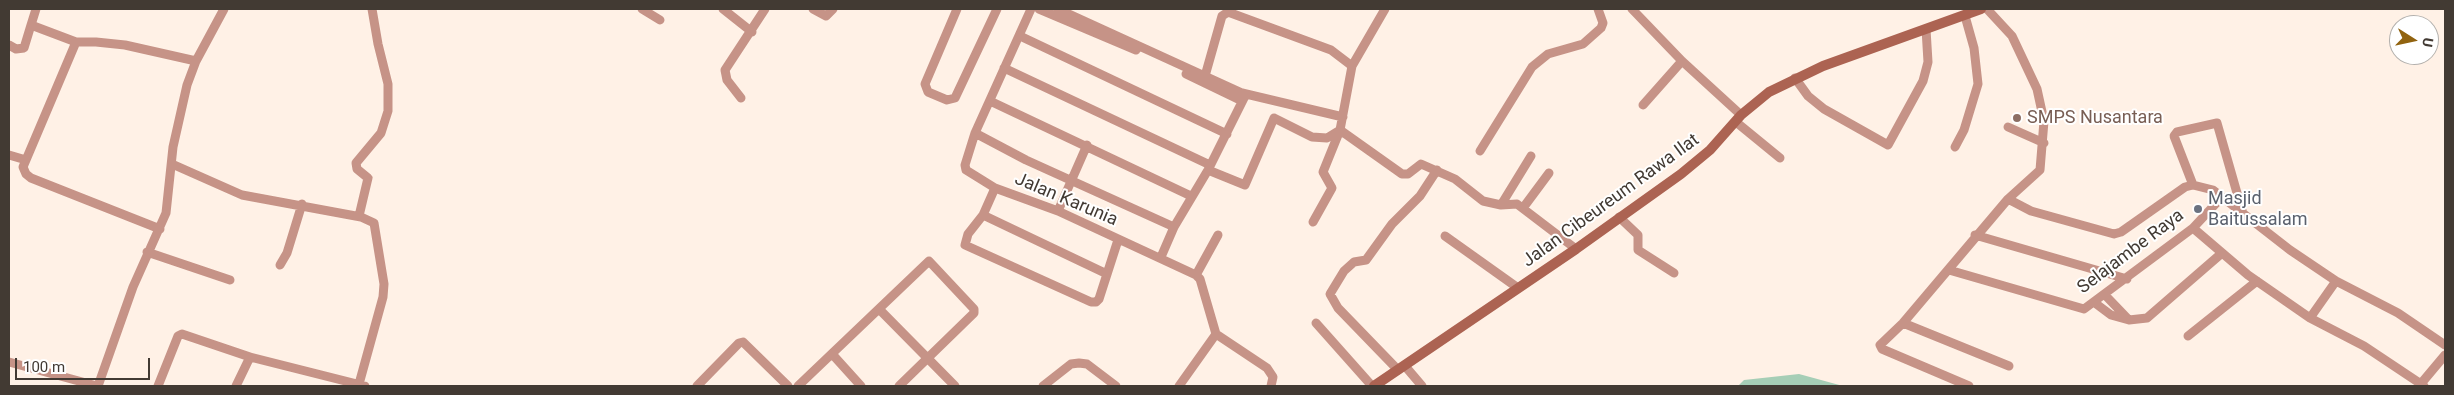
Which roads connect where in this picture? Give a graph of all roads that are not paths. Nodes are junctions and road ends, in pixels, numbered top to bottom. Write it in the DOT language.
graph roads {
  1 [pos="36,9"];
  2 [pos="224,9"];
  3 [pos="372,9"];
  4 [pos="642,9"];
  5 [pos="723,9"];
  6 [pos="766,9"];
  7 [pos="813,9"];
  8 [pos="833,9"];
  9 [pos="957,9"];
  10 [pos="997,9"];
  11 [pos="1031,9"];
  12 [pos="1039,9"];
  13 [pos="1058,9"];
  14 [pos="1385,9"];
  15 [pos="1598,9"];
  16 [pos="1632,9"];
  17 [pos="1981,9"];
  18 [pos="1988,9"];
  19 [pos="1965,16"];
  20 [pos="660,20"];
  21 [pos="32,25"];
  22 [pos="1926,29"];
  23 [pos="752,32"];
  24 [pos="1020,36"];
  25 [pos="76,42"];
  26 [pos="9,45"];
  27 [pos="196,61"];
  28 [pos="1682,61"];
  29 [pos="1352,66"];
  30 [pos="1004,68"];
  31 [pos="1205,76"];
  32 [pos="1795,78"];
  33 [pos="741,98"];
  34 [pos="1244,98"];
  35 [pos="990,101"];
  36 [pos="1643,105"];
  37 [pos="1343,117"];
  38 [pos="1738,119"];
  39 [pos="2008,127"];
  40 [pos="1340,130"];
  41 [pos="976,133"];
  42 [pos="1227,134"];
  43 [pos="2044,143"];
  44 [pos="1087,145"];
  45 [pos="1955,147"];
  46 [pos="1480,151"];
  47 [pos="9,155"];
  48 [pos="1531,156"];
  49 [pos="1780,158"];
  50 [pos="26,160"];
  51 [pos="172,164"];
  52 [pos="1209,167"];
  53 [pos="1437,170"];
  54 [pos="1549,173"];
  55 [pos="1072,180"];
  56 [pos="2193,185"];
  57 [pos="995,188"];
  58 [pos="1191,196"];
  59 [pos="2222,197"];
  60 [pos="2008,199"];
  61 [pos="302,204"];
  62 [pos="1501,205"];
  63 [pos="1523,208"];
  64 [pos="1058,211"];
  65 [pos="2243,214"];
  66 [pos="983,215"];
  67 [pos="359,216"];
  68 [pos="1619,217"];
  69 [pos="1313,222"];
  70 [pos="1174,227"];
  71 [pos="2193,228"];
  72 [pos="160,229"];
  73 [pos="1218,235"];
  74 [pos="1976,235"];
  75 [pos="1445,236"];
  76 [pos="1118,240"];
  77 [pos="1576,249"];
  78 [pos="147,252"];
  79 [pos="2222,252"];
  80 [pos="1160,257"];
  81 [pos="280,265"];
  82 [pos="1949,270"];
  83 [pos="1674,272"];
  84 [pos="1108,274"];
  85 [pos="1196,275"];
  86 [pos="2127,278"];
  87 [pos="230,280"];
  88 [pos="2257,281"];
  89 [pos="2336,281"];
  90 [pos="1518,288"];
  91 [pos="2105,295"];
  92 [pos="2095,303"];
  93 [pos="879,309"];
  94 [pos="2310,318"];
  95 [pos="2129,320"];
  96 [pos="1316,323"];
  97 [pos="1903,323"];
  98 [pos="1216,334"];
  99 [pos="2188,336"];
  100 [pos="2445,345"];
  101 [pos="833,355"];
  102 [pos="2445,355"];
  103 [pos="250,357"];
  104 [pos="929,358"];
  105 [pos="9,362"];
  106 [pos="2009,366"];
  107 [pos="1402,368"];
  108 [pos="704,384"];
  109 [pos="362,385"];
  110 [pos="2421,385"];
  111 [pos="98,386"];
  112 [pos="158,386"];
  113 [pos="236,386"];
  114 [pos="788,386"];
  115 [pos="798,386"];
  116 [pos="861,386"];
  117 [pos="899,386"];
  118 [pos="955,386"];
  119 [pos="1043,386"];
  120 [pos="1116,386"];
  121 [pos="1179,386"];
  122 [pos="1271,386"];
  123 [pos="1373,386"];
  124 [pos="1422,386"];
  125 [pos="1969,386"];
  1 -- 21 [label="street"];
  2 -- 27 [label="street"];
  3 -- 67 [label="street"];
  4 -- 20 [label="street"];
  5 -- 23 [label="street"];
  6 -- 23 [label="street"];
  7 -- 8 [label="street"];
  9 -- 10 [label="street"];
  11 -- 24 [label="street"];
  12 -- 34 [label="street"];
  13 -- 31 [label="street"];
  14 -- 29 [label="street"];
  15 -- 46 [label="street"];
  16 -- 28 [label="street"];
  17 -- 19 [label="street, Jalan Cibeureum Rawa Ilat"];
  18 -- 43 [label="street"];
  19 -- 22 [label="street, Jalan Cibeureum Rawa Ilat"];
  19 -- 45 [label="street"];
  21 -- 25 [label="street"];
  21 -- 26 [label="street"];
  22 -- 32 [label="street, Jalan Cibeureum Rawa Ilat"];
  22 -- 32 [label="street"];
  23 -- 33 [label="street"];
  24 -- 30 [label="street"];
  24 -- 42 [label="street"];
  25 -- 27 [label="street"];
  25 -- 50 [label="street"];
  27 -- 51 [label="street"];
  28 -- 36 [label="street"];
  28 -- 38 [label="street"];
  29 -- 31 [label="street"];
  29 -- 37 [label="street"];
  30 -- 35 [label="street"];
  30 -- 52 [label="street"];
  31 -- 34 [label="street"];
  32 -- 38 [label="street, Jalan Cibeureum Rawa Ilat"];
  34 -- 37 [label="street"];
  34 -- 42 [label="street"];
  35 -- 41 [label="street"];
  35 -- 44 [label="street"];
  37 -- 40 [label="street"];
  38 -- 49 [label="street"];
  38 -- 68 [label="street, Jalan Cibeureum Rawa Ilat"];
  39 -- 43 [label="street"];
  40 -- 52 [label="street"];
  40 -- 53 [label="street"];
  40 -- 69 [label="street"];
  41 -- 55 [label="street"];
  41 -- 57 [label="street, Jalan Karunia"];
  42 -- 52 [label="street"];
  43 -- 60 [label="street"];
  44 -- 55 [label="street"];
  44 -- 58 [label="street"];
  47 -- 50 [label="street"];
  48 -- 62 [label="street"];
  50 -- 72 [label="street"];
  51 -- 61 [label="street"];
  51 -- 72 [label="street"];
  52 -- 58 [label="street"];
  53 -- 62 [label="street"];
  53 -- 107 [label="street"];
  54 -- 63 [label="street"];
  55 -- 64 [label="street"];
  55 -- 70 [label="street"];
  56 -- 59 [label="street"];
  56 -- 60 [label="street, Selajambe Raya"];
  56 -- 65 [label="street"];
  57 -- 64 [label="street, Jalan Karunia"];
  57 -- 66 [label="street"];
  58 -- 70 [label="street"];
  59 -- 65 [label="street"];
  59 -- 71 [label="street, Selajambe Raya"];
  60 -- 74 [label="street"];
  61 -- 67 [label="street"];
  61 -- 81 [label="street"];
  62 -- 63 [label="street"];
  63 -- 77 [label="street"];
  64 -- 76 [label="street, Jalan Karunia"];
  65 -- 89 [label="street"];
  66 -- 84 [label="street"];
  66 -- 84 [label="street"];
  67 -- 109 [label="street"];
  68 -- 77 [label="street, Jalan Cibeureum Rawa Ilat"];
  68 -- 83 [label="street"];
  70 -- 80 [label="street"];
  71 -- 79 [label="street"];
  71 -- 86 [label="street, Selajambe Raya"];
  72 -- 78 [label="street"];
  73 -- 85 [label="street"];
  74 -- 82 [label="street"];
  74 -- 86 [label="street"];
  75 -- 90 [label="street"];
  76 -- 80 [label="street, Jalan Karunia"];
  76 -- 84 [label="street"];
  77 -- 90 [label="street, Jalan Cibeureum Rawa Ilat"];
  78 -- 87 [label="street"];
  78 -- 111 [label="street"];
  79 -- 88 [label="street"];
  79 -- 95 [label="street"];
  80 -- 85 [label="street, Jalan Karunia"];
  82 -- 92 [label="street, Selajambe Raya"];
  82 -- 97 [label="street"];
  85 -- 98 [label="street"];
  86 -- 91 [label="street, Selajambe Raya"];
  88 -- 94 [label="street"];
  88 -- 99 [label="street"];
  89 -- 94 [label="street"];
  89 -- 100 [label="street"];
  90 -- 107 [label="street, Jalan Cibeureum Rawa Ilat"];
  91 -- 92 [label="street, Selajambe Raya"];
  91 -- 95 [label="street"];
  92 -- 95 [label="street"];
  93 -- 101 [label="street"];
  93 -- 104 [label="street"];
  93 -- 104 [label="street"];
  94 -- 110 [label="street"];
  96 -- 123 [label="street"];
  97 -- 106 [label="street"];
  97 -- 125 [label="street"];
  98 -- 121 [label="street"];
  98 -- 122 [label="street"];
  101 -- 115 [label="street"];
  101 -- 116 [label="street"];
  102 -- 110 [label="street"];
  103 -- 109 [label="street"];
  103 -- 112 [label="street"];
  103 -- 113 [label="street"];
  104 -- 117 [label="street"];
  104 -- 118 [label="street"];
  105 -- 111 [label="street"];
  107 -- 123 [label="street, Jalan Cibeureum Rawa Ilat"];
  107 -- 124 [label="street"];
  108 -- 114 [label="street"];
  119 -- 120 [label="street"];
}
